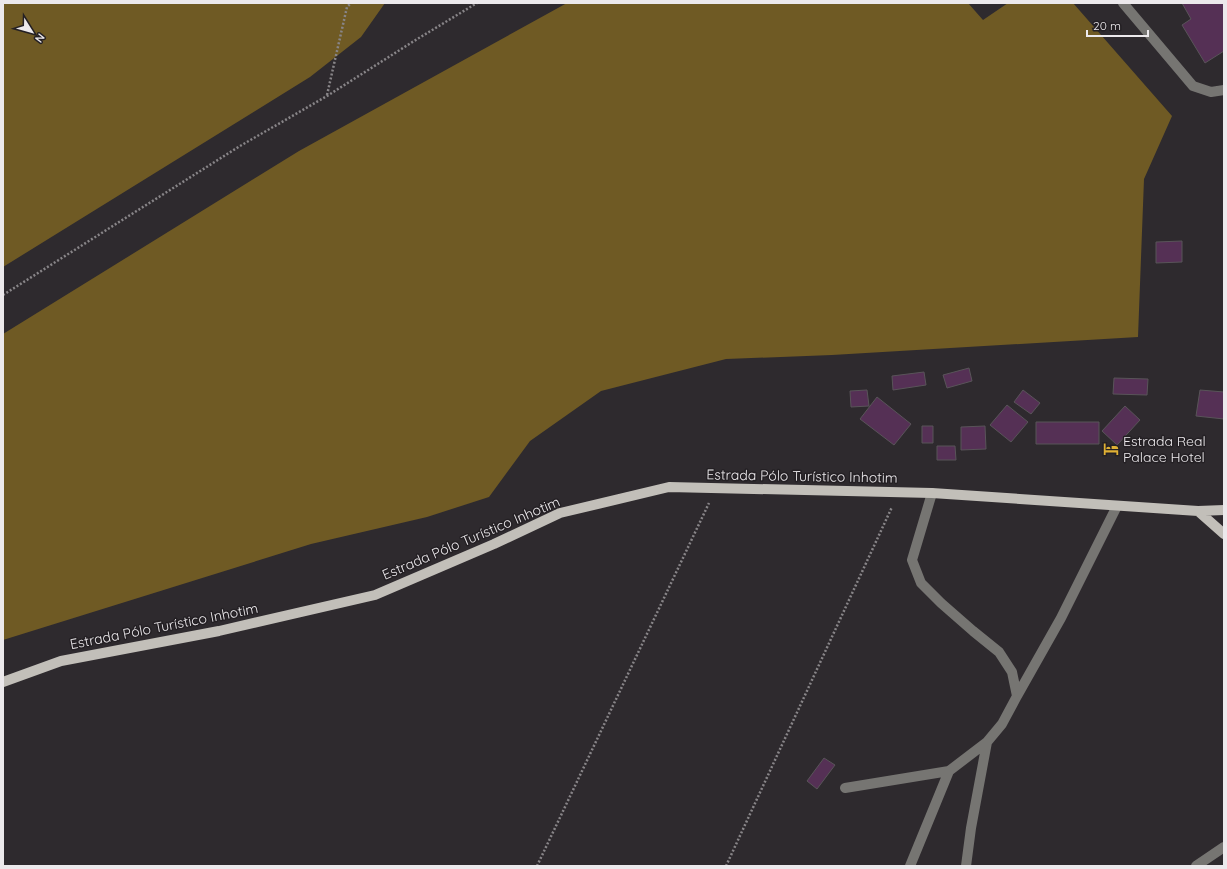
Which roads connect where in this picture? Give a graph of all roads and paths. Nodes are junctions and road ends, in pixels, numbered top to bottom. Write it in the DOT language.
graph roads {
  1 [pos="351,3"];
  2 [pos="478,3"];
  3 [pos="1123,3"];
  4 [pos="1224,90"];
  5 [pos="327,96"];
  6 [pos="3,295"];
  7 [pos="716,488"];
  8 [pos="899,492"];
  9 [pos="932,493"];
  10 [pos="1117,506"];
  11 [pos="1224,510"];
  12 [pos="1198,511"];
  13 [pos="1224,534"];
  14 [pos="3,682"];
  15 [pos="1017,696"];
  16 [pos="987,742"];
  17 [pos="949,771"];
  18 [pos="845,788"];
  19 [pos="1224,847"];
  20 [pos="537,866"];
  21 [pos="726,866"];
  22 [pos="910,866"];
  23 [pos="966,866"];
  24 [pos="1196,866"];
  1 -- 5 [label="path"];
  2 -- 5 [label="path"];
  3 -- 4 [label="street"];
  5 -- 6 [label="path"];
  7 -- 8 [label="main road, Estrada Pólo Turístico Inhotim"];
  7 -- 14 [label="main road, Estrada Pólo Turístico Inhotim"];
  7 -- 20 [label="path"];
  8 -- 9 [label="main road, Estrada Pólo Turístico Inhotim"];
  8 -- 21 [label="path"];
  9 -- 10 [label="main road, Estrada Pólo Turístico Inhotim"];
  9 -- 15 [label="street"];
  10 -- 12 [label="main road, Estrada Pólo Turístico Inhotim"];
  10 -- 15 [label="street"];
  11 -- 12 [label="main road, Estrada Pólo Turístico Inhotim"];
  12 -- 13 [label="main road"];
  15 -- 16 [label="street"];
  16 -- 17 [label="street"];
  16 -- 23 [label="street"];
  17 -- 18 [label="street"];
  17 -- 22 [label="street"];
  19 -- 24 [label="street"];
}
